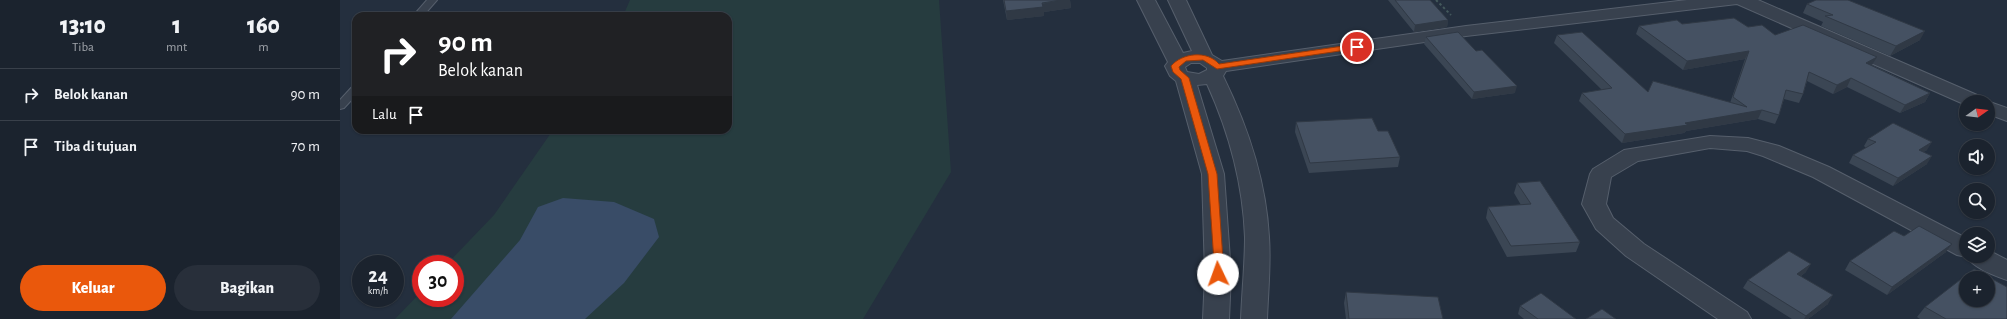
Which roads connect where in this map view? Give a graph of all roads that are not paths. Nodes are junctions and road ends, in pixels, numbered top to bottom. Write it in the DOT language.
graph roads {
  1 [pos="432,0"];
  2 [pos="1146,0"];
  3 [pos="1177,0"];
  4 [pos="1732,0"];
  5 [pos="1743,0"];
  6 [pos="422,12"];
  7 [pos="1212,67"];
  8 [pos="1181,70"];
  9 [pos="352,93"];
  10 [pos="1961,95"];
  11 [pos="340,106"];
  12 [pos="1995,110"];
  13 [pos="2007,115"];
  14 [pos="1959,245"];
  15 [pos="1992,263"];
  16 [pos="2007,271"];
  17 [pos="1216,319"];
  18 [pos="1254,319"];
  19 [pos="1738,319"];
  1 -- 6 [label="lane"];
  2 -- 8 [label="street"];
  3 -- 7 [label="street"];
  4 -- 7 [label="street"];
  5 -- 10 [label="street"];
  7 -- 8 [label="street"];
  7 -- 18 [label="street"];
  8 -- 17 [label="street"];
  9 -- 11 [label="lane"];
  12 -- 13 [label="street"];
  14 -- 19 [label="street"];
  15 -- 16 [label="street"];
}
